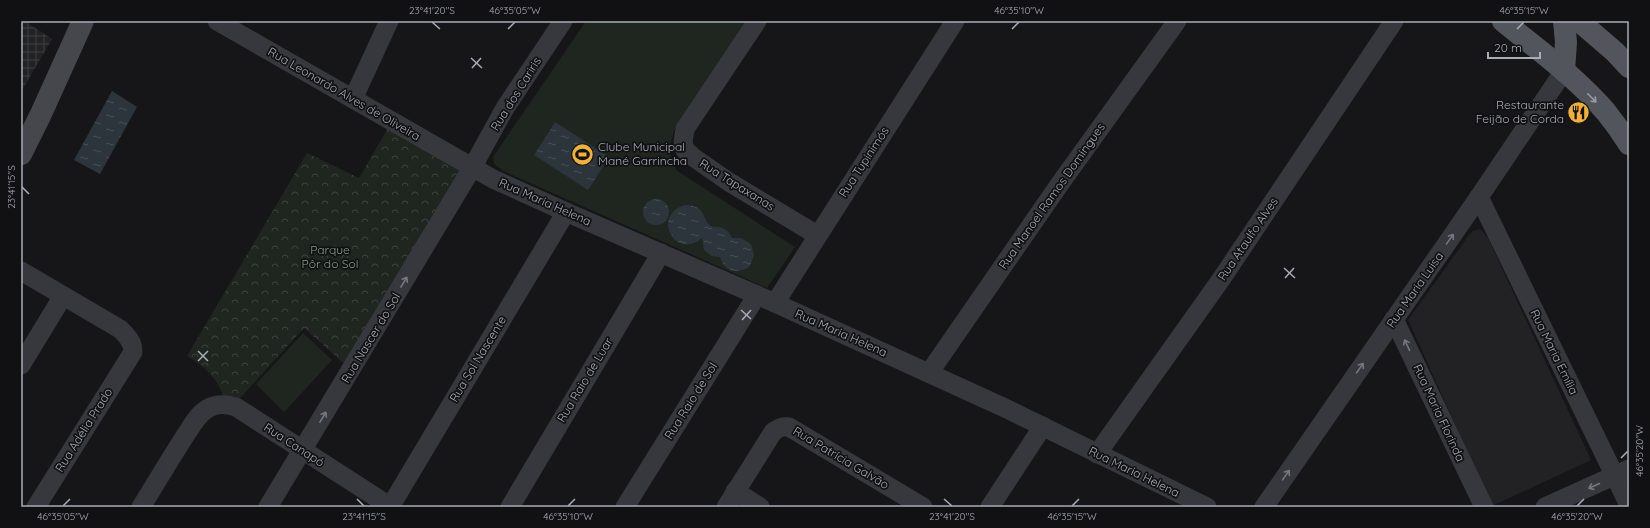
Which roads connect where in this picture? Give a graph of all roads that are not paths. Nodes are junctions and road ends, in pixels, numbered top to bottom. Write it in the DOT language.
graph roads {
  1 [pos="83,21"];
  2 [pos="217,21"];
  3 [pos="389,21"];
  4 [pos="563,21"];
  5 [pos="757,21"];
  6 [pos="955,21"];
  7 [pos="1177,21"];
  8 [pos="1394,21"];
  9 [pos="1503,21"];
  10 [pos="1564,21"];
  11 [pos="1579,21"];
  12 [pos="239,26"];
  13 [pos="1629,67"];
  14 [pos="1564,71"];
  15 [pos="353,99"];
  16 [pos="1629,144"];
  17 [pos="21,154"];
  18 [pos="472,168"];
  19 [pos="1479,197"];
  20 [pos="566,212"];
  21 [pos="817,235"];
  22 [pos="661,253"];
  23 [pos="21,270"];
  24 [pos="757,295"];
  25 [pos="63,296"];
  26 [pos="775,303"];
  27 [pos="1394,318"];
  28 [pos="21,365"];
  29 [pos="929,373"];
  30 [pos="1043,426"];
  31 [pos="302,451"];
  32 [pos="1097,454"];
  33 [pos="1622,473"];
  34 [pos="735,491"];
  35 [pos="1629,505"];
  36 [pos="36,507"];
  37 [pos="141,507"];
  38 [pos="268,507"];
  39 [pos="390,507"];
  40 [pos="510,507"];
  41 [pos="625,507"];
  42 [pos="726,507"];
  43 [pos="760,507"];
  44 [pos="923,507"];
  45 [pos="990,507"];
  46 [pos="1207,507"];
  47 [pos="1264,507"];
  48 [pos="1484,507"];
  49 [pos="1545,507"];
  1 -- 17 [label="main road"];
  2 -- 12 [label="street, Rua Leonardo Alves de Oliveira"];
  3 -- 15 [label="street"];
  4 -- 18 [label="street, Rua dos Cariris"];
  5 -- 21 [label="street, Rua Tapaxanas"];
  6 -- 21 [label="street, Rua Tupinimós"];
  7 -- 29 [label="street, Rua Manoel Ramos Domingues"];
  8 -- 32 [label="street, Rua Ataulfo Alves"];
  9 -- 14 [label="main road"];
  10 -- 14 [label="main road"];
  11 -- 13 [label="main road"];
  12 -- 15 [label="street, Rua Leonardo Alves de Oliveira"];
  14 -- 16 [label="main road, one-way"];
  14 -- 19 [label="street, Rua Maria Luisa"];
  15 -- 18 [label="street, Rua Leonardo Alves de Oliveira"];
  18 -- 20 [label="street, Rua Maria Helena"];
  31 -- 18 [label="street, Rua Nascer do Sol, one-way"];
  27 -- 19 [label="street, Rua Maria Luisa, one-way"];
  19 -- 33 [label="street, Rua Maria Emília"];
  20 -- 22 [label="street, Rua Maria Helena"];
  20 -- 39 [label="street, Rua Sol Nascente"];
  21 -- 26 [label="street, Rua Tupinimós"];
  22 -- 24 [label="street, Rua Maria Helena"];
  22 -- 40 [label="street, Rua Raio de Luar"];
  23 -- 25 [label="street"];
  24 -- 26 [label="street, Rua Maria Helena"];
  24 -- 41 [label="street, Rua Raio de Sol"];
  25 -- 28 [label="street"];
  25 -- 36 [label="street, Rua Adélia Prado"];
  26 -- 29 [label="street, Rua Maria Helena"];
  47 -- 27 [label="street, Rua Maria Luisa, one-way"];
  48 -- 27 [label="street, Rua Maria Florinda, one-way"];
  29 -- 30 [label="street, Rua Maria Helena"];
  30 -- 32 [label="street, Rua Maria Helena"];
  30 -- 45 [label="street"];
  31 -- 37 [label="street, Rua Canapó"];
  31 -- 38 [label="street, Rua Nascer do Sol"];
  31 -- 39 [label="street, Rua Canapó"];
  32 -- 46 [label="street, Rua Maria Helena"];
  33 -- 35 [label="street, Rua Maria Emília"];
  33 -- 49 [label="street, one-way"];
  34 -- 42 [label="street, Rua Patrícia Galvão"];
  34 -- 43 [label="street"];
  34 -- 44 [label="street, Rua Patrícia Galvão"];
}
